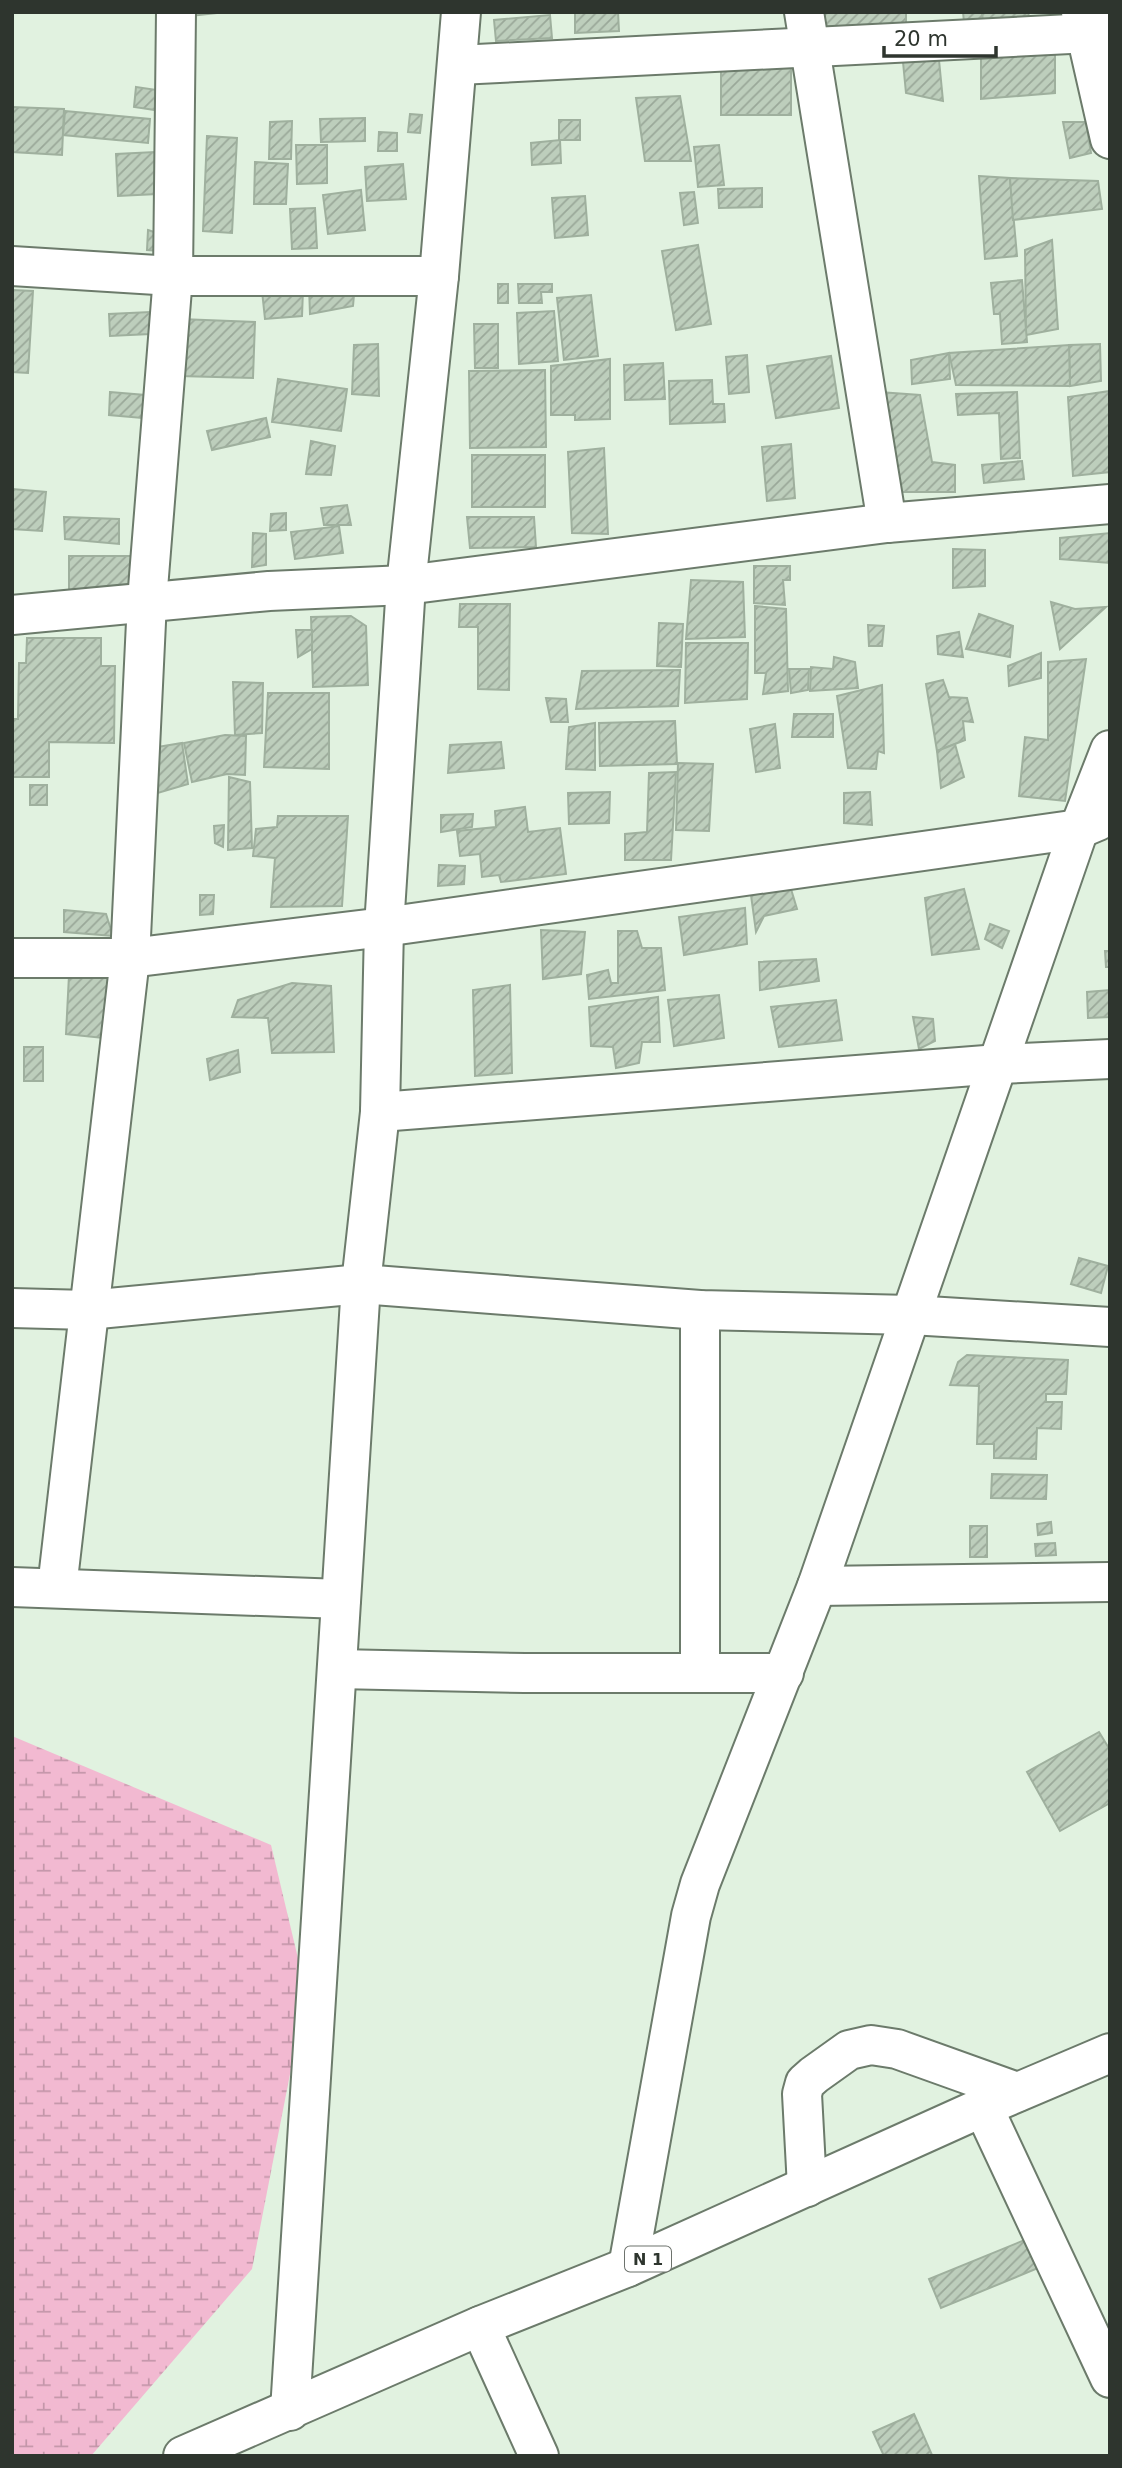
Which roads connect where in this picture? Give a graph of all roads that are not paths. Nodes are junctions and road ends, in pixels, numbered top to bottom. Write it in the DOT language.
graph roads {
  1 [pos="176,12"];
  2 [pos="461,12"];
  3 [pos="1092,25"];
  4 [pos="808,30"];
  5 [pos="458,65"];
  6 [pos="1110,139"];
  7 [pos="12,266"];
  8 [pos="173,276"];
  9 [pos="439,276"];
  10 [pos="1110,504"];
  11 [pos="887,523"];
  12 [pos="406,584"];
  13 [pos="147,601"];
  14 [pos="12,615"];
  15 [pos="1110,750"];
  16 [pos="1094,823"];
  17 [pos="384,927"];
  18 [pos="12,958"];
  19 [pos="130,958"];
  20 [pos="1110,1059"];
  21 [pos="999,1064"];
  22 [pos="380,1112"];
  23 [pos="361,1284"];
  24 [pos="12,1308"];
  25 [pos="88,1310"];
  26 [pos="700,1310"];
  27 [pos="911,1315"];
  28 [pos="1110,1326"];
  29 [pos="1110,1582"];
  30 [pos="817,1586"];
  31 [pos="12,1587"];
  32 [pos="57,1588"];
  33 [pos="341,1599"];
  34 [pos="337,1668"];
  35 [pos="700,1673"];
  36 [pos="784,1673"];
  37 [pos="1110,2053"];
  38 [pos="1017,2092"];
  39 [pos="983,2107"];
  40 [pos="807,2187"];
  41 [pos="628,2267"];
  42 [pos="480,2326"];
  43 [pos="1110,2378"];
  44 [pos="289,2411"];
  45 [pos="183,2456"];
  46 [pos="539,2456"];
  1 -- 8 [label="main road"];
  2 -- 5 [label="main road"];
  3 -- 4 [label="main road"];
  3 -- 6 [label="main road"];
  4 -- 5 [label="main road"];
  4 -- 11 [label="main road"];
  5 -- 9 [label="main road"];
  7 -- 8 [label="main road"];
  8 -- 9 [label="main road"];
  8 -- 13 [label="main road"];
  9 -- 12 [label="main road"];
  10 -- 11 [label="main road"];
  11 -- 12 [label="main road"];
  12 -- 13 [label="main road"];
  12 -- 17 [label="main road"];
  13 -- 14 [label="main road"];
  13 -- 19 [label="main road"];
  15 -- 16 [label="main road"];
  16 -- 17 [label="main road"];
  16 -- 21 [label="main road"];
  17 -- 19 [label="main road"];
  17 -- 22 [label="main road"];
  18 -- 19 [label="main road"];
  19 -- 25 [label="main road"];
  20 -- 21 [label="main road"];
  21 -- 22 [label="main road"];
  21 -- 27 [label="main road"];
  22 -- 23 [label="main road"];
  23 -- 25 [label="main road"];
  23 -- 26 [label="main road"];
  23 -- 33 [label="main road"];
  24 -- 25 [label="main road"];
  25 -- 32 [label="main road"];
  26 -- 27 [label="main road"];
  26 -- 35 [label="main road"];
  27 -- 28 [label="main road"];
  27 -- 30 [label="main road"];
  29 -- 30 [label="main road"];
  30 -- 36 [label="main road"];
  31 -- 32 [label="main road"];
  32 -- 33 [label="main road"];
  33 -- 34 [label="main road"];
  34 -- 35 [label="main road"];
  34 -- 44 [label="main road"];
  35 -- 36 [label="main road"];
  36 -- 41 [label="main road"];
  37 -- 38 [label="main road, N 1"];
  38 -- 39 [label="main road, N 1"];
  38 -- 40 [label="main road"];
  39 -- 40 [label="main road, N 1"];
  39 -- 43 [label="main road"];
  40 -- 41 [label="main road, N 1"];
  41 -- 42 [label="main road, N 1"];
  42 -- 44 [label="main road, N 1"];
  42 -- 46 [label="main road"];
  44 -- 45 [label="main road, N 1"];
}
